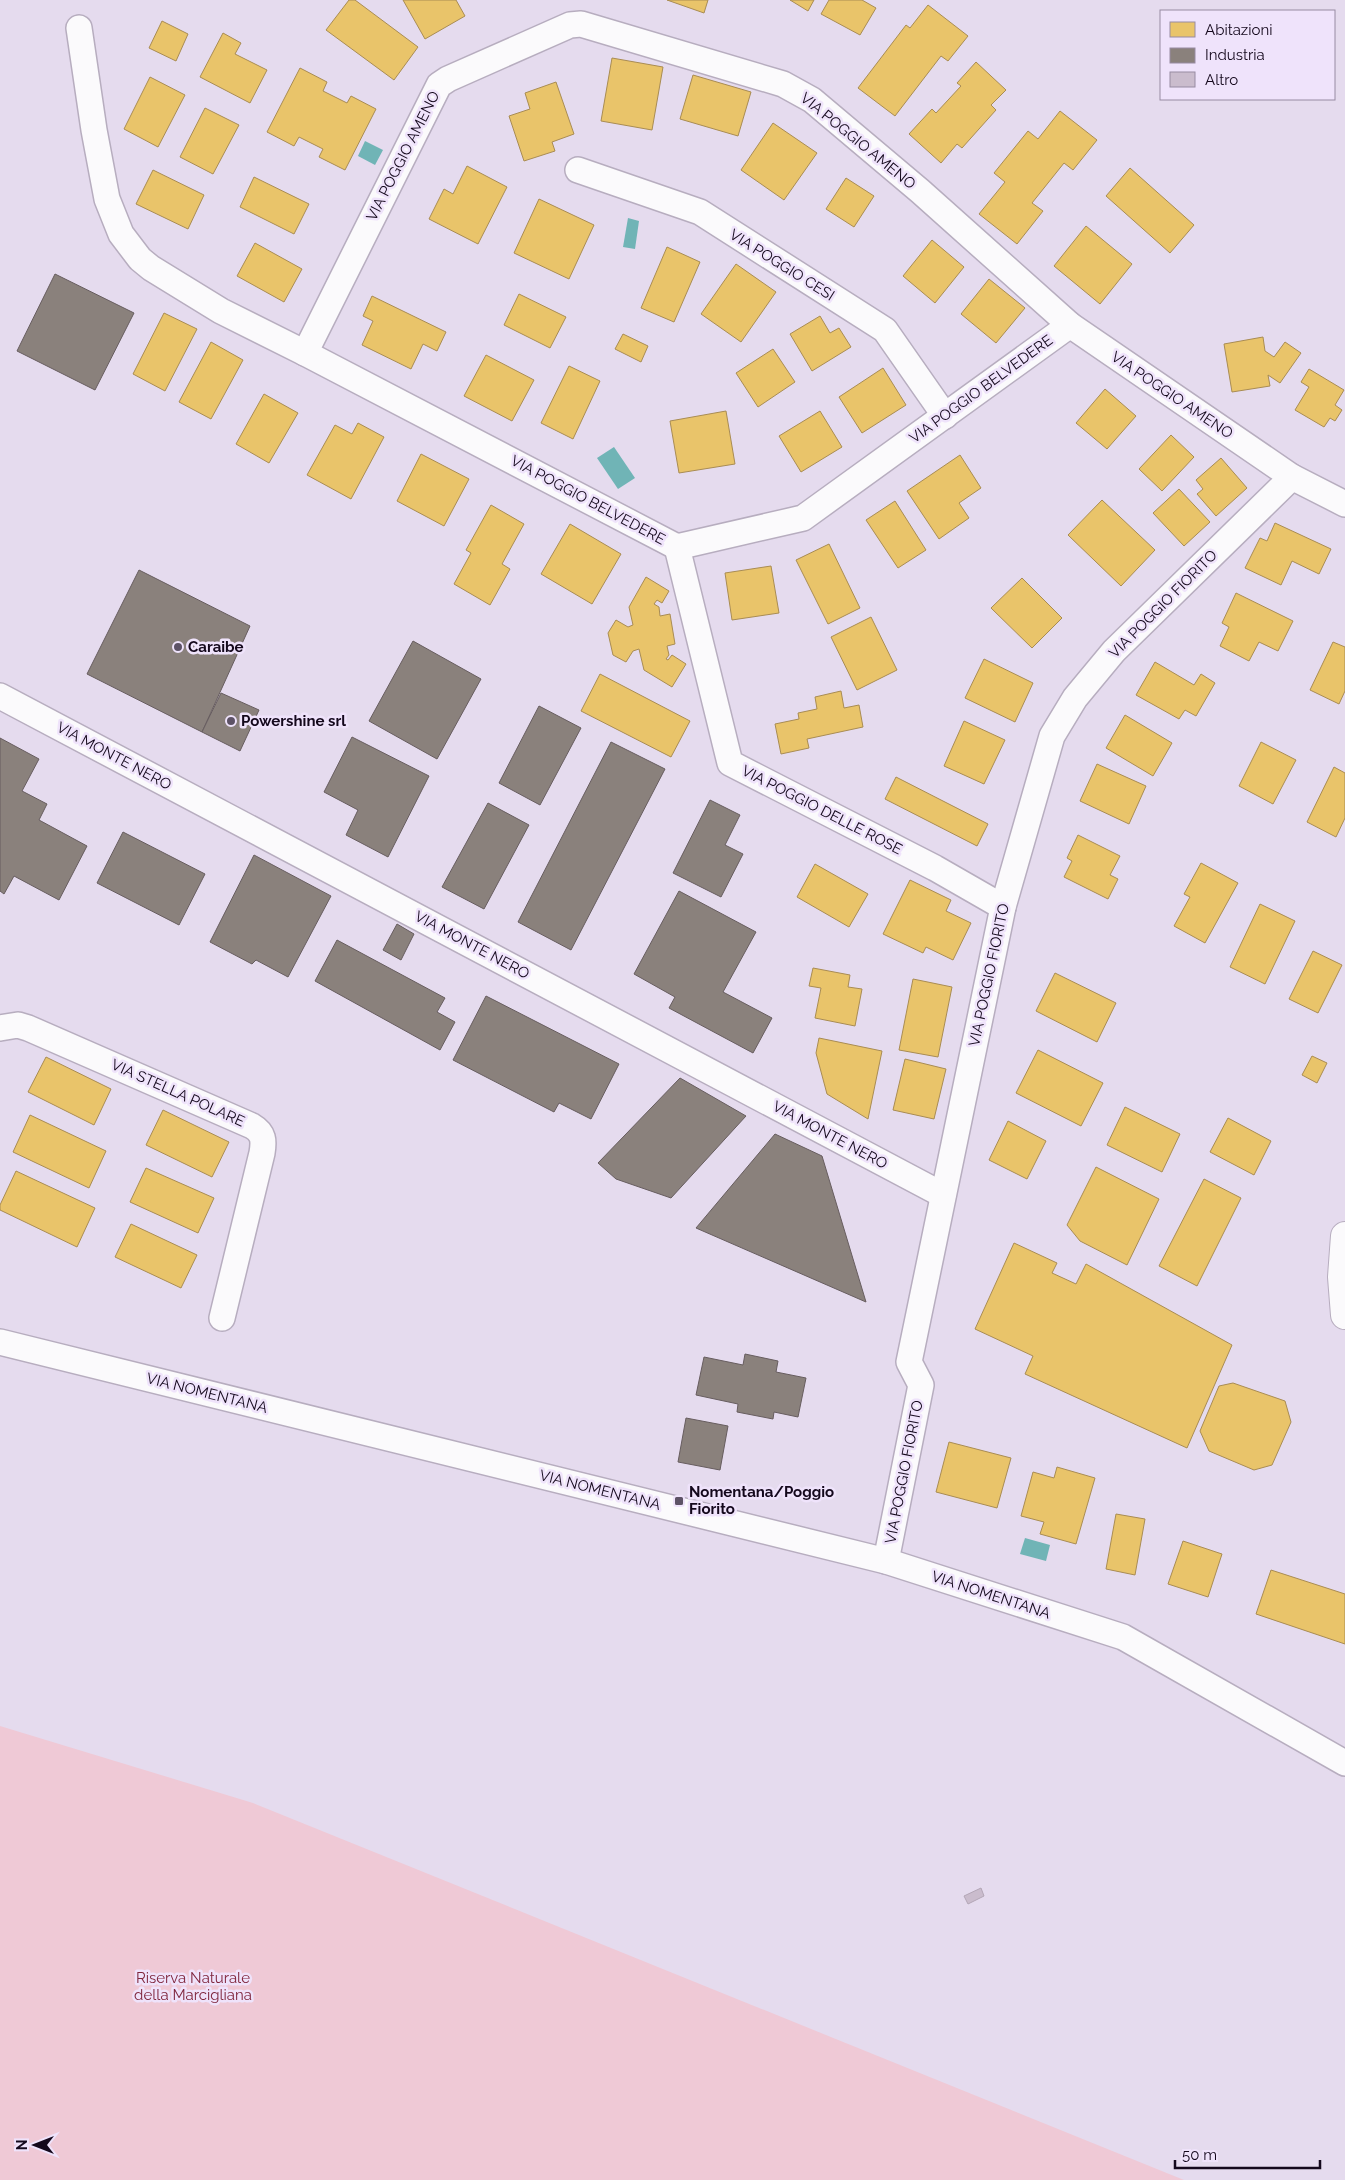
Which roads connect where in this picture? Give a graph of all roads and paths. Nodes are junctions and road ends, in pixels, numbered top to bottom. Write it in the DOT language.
graph roads {
  1 [pos="79,28"];
  2 [pos="578,170"];
  3 [pos="1070,325"];
  4 [pos="305,352"];
  5 [pos="945,416"];
  6 [pos="1292,477"];
  7 [pos="1345,504"];
  8 [pos="677,547"];
  9 [pos="0,696"];
  10 [pos="1003,907"];
  11 [pos="0,1028"];
  12 [pos="943,1195"];
  13 [pos="1345,1236"];
  14 [pos="1345,1315"];
  15 [pos="222,1318"];
  16 [pos="0,1342"];
  17 [pos="886,1561"];
  18 [pos="1345,1764"];
  1 -- 4 [label="street, VIA POGGIO BELVEDERE"];
  2 -- 5 [label="street, VIA POGGIO CESI"];
  3 -- 4 [label="street, VIA POGGIO AMENO"];
  3 -- 5 [label="street, VIA POGGIO BELVEDERE"];
  3 -- 6 [label="street, VIA POGGIO AMENO"];
  4 -- 8 [label="street, VIA POGGIO BELVEDERE"];
  5 -- 8 [label="street, VIA POGGIO BELVEDERE"];
  6 -- 7 [label="street, VIA POGGIO AMENO"];
  6 -- 10 [label="street, VIA POGGIO FIORITO"];
  8 -- 10 [label="street, VIA POGGIO DELLE ROSE"];
  9 -- 12 [label="street, VIA MONTE NERO"];
  10 -- 12 [label="street, VIA POGGIO FIORITO"];
  11 -- 15 [label="street, VIA STELLA POLARE"];
  12 -- 17 [label="street, VIA POGGIO FIORITO"];
  13 -- 14 [label="main road"];
  16 -- 17 [label="street, VIA NOMENTANA"];
  17 -- 18 [label="street, VIA NOMENTANA"];
}
